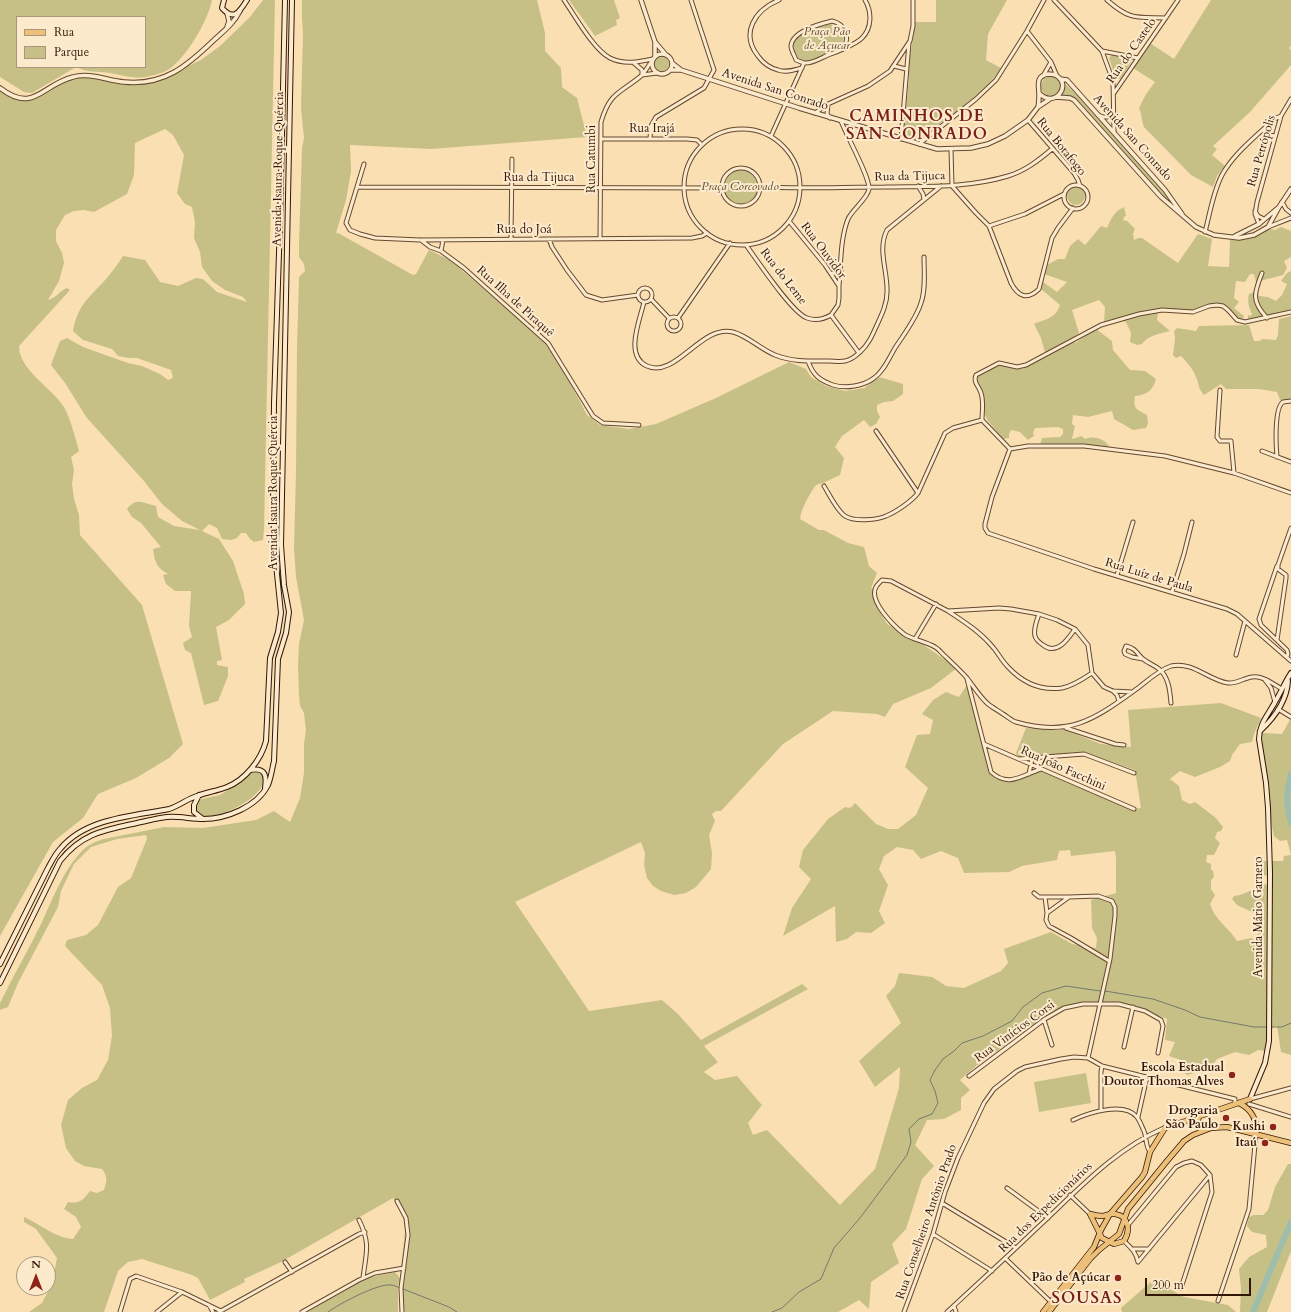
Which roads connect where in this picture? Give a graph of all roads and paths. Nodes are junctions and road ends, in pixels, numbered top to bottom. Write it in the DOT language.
graph roads {
  1 [pos="224,0"];
  2 [pos="247,0"];
  3 [pos="285,0"];
  4 [pos="292,0"];
  5 [pos="564,0"];
  6 [pos="641,0"];
  7 [pos="691,0"];
  8 [pos="779,0"];
  9 [pos="865,0"];
  10 [pos="913,0"];
  11 [pos="1044,0"];
  12 [pos="1054,0"];
  13 [pos="1106,0"];
  14 [pos="1178,0"];
  15 [pos="240,11"];
  16 [pos="226,13"];
  17 [pos="1166,18"];
  18 [pos="227,28"];
  19 [pos="1027,31"];
  20 [pos="910,41"];
  21 [pos="656,42"];
  22 [pos="844,48"];
  23 [pos="1102,51"];
  24 [pos="666,55"];
  25 [pos="1138,58"];
  26 [pos="653,59"];
  27 [pos="903,60"];
  28 [pos="1051,62"];
  29 [pos="634,63"];
  30 [pos="672,63"];
  31 [pos="804,64"];
  32 [pos="894,66"];
  33 [pos="802,68"];
  34 [pos="906,69"];
  35 [pos="670,70"];
  36 [pos="681,70"];
  37 [pos="657,73"];
  38 [pos="642,75"];
  39 [pos="1042,77"];
  40 [pos="1059,77"];
  41 [pos="709,79"];
  42 [pos="0,88"];
  43 [pos="1039,93"];
  44 [pos="1114,93"];
  45 [pos="1056,97"];
  46 [pos="1050,99"];
  47 [pos="1291,99"];
  48 [pos="786,104"];
  49 [pos="828,104"];
  50 [pos="1038,107"];
  51 [pos="1113,108"];
  52 [pos="815,113"];
  53 [pos="1097,114"];
  54 [pos="1281,116"];
  55 [pos="830,118"];
  56 [pos="1028,120"];
  57 [pos="840,121"];
  58 [pos="1263,130"];
  59 [pos="1114,132"];
  60 [pos="771,136"];
  61 [pos="1275,136"];
  62 [pos="650,138"];
  63 [pos="601,139"];
  64 [pos="901,139"];
  65 [pos="701,144"];
  66 [pos="919,144"];
  67 [pos="951,149"];
  68 [pos="1052,149"];
  69 [pos="512,159"];
  70 [pos="364,164"];
  71 [pos="918,186"];
  72 [pos="941,186"];
  73 [pos="952,186"];
  74 [pos="1080,186"];
  75 [pos="357,187"];
  76 [pos="512,187"];
  77 [pos="760,187"];
  78 [pos="869,187"];
  79 [pos="601,188"];
  80 [pos="683,188"];
  81 [pos="721,188"];
  82 [pos="800,188"];
  83 [pos="1291,189"];
  84 [pos="1064,194"];
  85 [pos="924,199"];
  86 [pos="1282,202"];
  87 [pos="1279,207"];
  88 [pos="1073,208"];
  89 [pos="1255,211"];
  90 [pos="1290,213"];
  91 [pos="1184,217"];
  92 [pos="1290,218"];
  93 [pos="1264,220"];
  94 [pos="789,221"];
  95 [pos="1259,224"];
  96 [pos="989,226"];
  97 [pos="1268,227"];
  98 [pos="1262,230"];
  99 [pos="1205,232"];
  100 [pos="707,233"];
  101 [pos="1235,236"];
  102 [pos="600,238"];
  103 [pos="511,239"];
  104 [pos="549,239"];
  105 [pos="420,240"];
  106 [pos="443,240"];
  107 [pos="730,243"];
  108 [pos="746,245"];
  109 [pos="441,251"];
  110 [pos="924,257"];
  111 [pos="841,271"];
  112 [pos="1262,273"];
  113 [pos="831,274"];
  114 [pos="839,286"];
  115 [pos="638,295"];
  116 [pos="651,299"];
  117 [pos="644,302"];
  118 [pos="1291,312"];
  119 [pos="831,315"];
  120 [pos="669,318"];
  121 [pos="678,318"];
  122 [pos="1267,318"];
  123 [pos="859,353"];
  124 [pos="808,361"];
  125 [pos="1220,390"];
  126 [pos="1291,401"];
  127 [pos="982,420"];
  128 [pos="639,425"];
  129 [pos="876,431"];
  130 [pos="1010,449"];
  131 [pos="1262,452"];
  132 [pos="1277,457"];
  133 [pos="1291,462"];
  134 [pos="1234,473"];
  135 [pos="824,486"];
  136 [pos="918,493"];
  137 [pos="1291,493"];
  138 [pos="1133,522"];
  139 [pos="1192,522"];
  140 [pos="1291,528"];
  141 [pos="1278,566"];
  142 [pos="1117,575"];
  143 [pos="1172,592"];
  144 [pos="936,604"];
  145 [pos="948,611"];
  146 [pos="1039,614"];
  147 [pos="1245,621"];
  148 [pos="1076,629"];
  149 [pos="915,640"];
  150 [pos="1277,640"];
  151 [pos="1236,655"];
  152 [pos="1286,657"];
  153 [pos="1143,659"];
  154 [pos="1291,661"];
  155 [pos="1161,670"];
  156 [pos="1092,673"];
  157 [pos="1291,673"];
  158 [pos="966,677"];
  159 [pos="1288,678"];
  160 [pos="1264,679"];
  161 [pos="1282,688"];
  162 [pos="1113,691"];
  163 [pos="1132,692"];
  164 [pos="1286,693"];
  165 [pos="982,696"];
  166 [pos="973,701"];
  167 [pos="1119,701"];
  168 [pos="1170,703"];
  169 [pos="1275,703"];
  170 [pos="1278,710"];
  171 [pos="1291,717"];
  172 [pos="1076,725"];
  173 [pos="1065,728"];
  174 [pos="1077,732"];
  175 [pos="1259,732"];
  176 [pos="984,744"];
  177 [pos="1124,745"];
  178 [pos="1018,759"];
  179 [pos="1032,759"];
  180 [pos="1030,765"];
  181 [pos="1041,769"];
  182 [pos="249,770"];
  183 [pos="1134,772"];
  184 [pos="1029,774"];
  185 [pos="264,790"];
  186 [pos="199,795"];
  187 [pos="1134,809"];
  188 [pos="204,819"];
  189 [pos="1034,893"];
  190 [pos="1070,897"];
  191 [pos="1045,898"];
  192 [pos="1047,913"];
  193 [pos="1109,961"];
  194 [pos="0,964"];
  195 [pos="0,983"];
  196 [pos="1099,1005"];
  197 [pos="1133,1007"];
  198 [pos="1044,1020"];
  199 [pos="1052,1045"];
  200 [pos="1124,1047"];
  201 [pos="1158,1053"];
  202 [pos="1088,1058"];
  203 [pos="1102,1066"];
  204 [pos="969,1076"];
  205 [pos="1147,1077"];
  206 [pos="1291,1088"];
  207 [pos="1237,1104"];
  208 [pos="1249,1104"];
  209 [pos="1101,1110"];
  210 [pos="1199,1115"];
  211 [pos="1291,1116"];
  212 [pos="1138,1117"];
  213 [pos="1073,1120"];
  214 [pos="1165,1128"];
  215 [pos="1201,1131"];
  216 [pos="1256,1134"];
  217 [pos="1145,1138"];
  218 [pos="1291,1143"];
  219 [pos="1150,1152"];
  220 [pos="1210,1175"];
  221 [pos="1007,1188"];
  222 [pos="1070,1195"];
  223 [pos="397,1201"];
  224 [pos="942,1203"];
  225 [pos="1090,1214"];
  226 [pos="1110,1214"];
  227 [pos="1048,1218"];
  228 [pos="359,1220"];
  229 [pos="1125,1220"];
  230 [pos="1128,1226"];
  231 [pos="365,1232"];
  232 [pos="933,1234"];
  233 [pos="1100,1234"];
  234 [pos="1109,1242"];
  235 [pos="1124,1242"];
  236 [pos="1016,1248"];
  237 [pos="1133,1249"];
  238 [pos="1150,1249"];
  239 [pos="1006,1259"];
  240 [pos="285,1262"];
  241 [pos="404,1268"];
  242 [pos="992,1271"];
  243 [pos="292,1272"];
  244 [pos="363,1278"];
  245 [pos="1181,1288"];
  246 [pos="182,1292"];
  247 [pos="1218,1301"];
  248 [pos="1051,1302"];
  249 [pos="209,1305"];
  250 [pos="954,1306"];
  251 [pos="120,1312"];
  252 [pos="158,1312"];
  253 [pos="213,1312"];
  254 [pos="220,1312"];
  255 [pos="302,1312"];
  256 [pos="402,1312"];
  257 [pos="904,1312"];
  258 [pos="947,1312"];
  259 [pos="956,1312"];
  260 [pos="1043,1312"];
  261 [pos="1049,1312"];
  1 -- 16 [label="main road"];
  2 -- 15 [label="main road"];
  3 -- 182 [label="main road, Avenida Isaura Roque Quércia"];
  4 -- 185 [label="main road, Avenida Isaura Roque Quércia"];
  5 -- 29 [label="street"];
  6 -- 21 [label="street"];
  7 -- 41 [label="street"];
  8 -- 33 [label="street"];
  9 -- 22 [label="street"];
  10 -- 20 [label="street"];
  11 -- 19 [label="street"];
  12 -- 23 [label="street"];
  13 -- 17 [label="street"];
  14 -- 17 [label="street, Rua do Castelo"];
  15 -- 16 [label="main road"];
  15 -- 18 [label="street"];
  16 -- 18 [label="street"];
  17 -- 25 [label="street, Rua do Castelo"];
  18 -- 42 [label="street"];
  19 -- 28 [label="street"];
  19 -- 66 [label="street"];
  20 -- 27 [label="street"];
  20 -- 27 [label="street"];
  21 -- 24 [label="street"];
  21 -- 26 [label="street"];
  22 -- 31 [label="street"];
  22 -- 31 [label="street"];
  23 -- 25 [label="street"];
  23 -- 44 [label="street"];
  24 -- 26 [label="street"];
  24 -- 30 [label="street"];
  25 -- 44 [label="street, Rua do Castelo"];
  26 -- 29 [label="street"];
  26 -- 37 [label="street"];
  26 -- 38 [label="street, Rua Catumbi"];
  27 -- 32 [label="street"];
  27 -- 34 [label="street"];
  28 -- 39 [label="street"];
  28 -- 40 [label="street"];
  29 -- 38 [label="street"];
  30 -- 35 [label="street"];
  30 -- 36 [label="street, Avenida San Conrado"];
  31 -- 33 [label="street"];
  32 -- 34 [label="street"];
  32 -- 49 [label="street"];
  33 -- 48 [label="street"];
  34 -- 64 [label="street"];
  35 -- 36 [label="street, Avenida San Conrado"];
  35 -- 37 [label="street"];
  36 -- 41 [label="street, Avenida San Conrado"];
  37 -- 38 [label="street, Rua Catumbi"];
  38 -- 63 [label="street, Rua Catumbi"];
  39 -- 40 [label="street"];
  39 -- 43 [label="street"];
  40 -- 45 [label="street"];
  40 -- 53 [label="street, Avenida San Conrado"];
  41 -- 48 [label="street, Avenida San Conrado"];
  41 -- 62 [label="street"];
  43 -- 46 [label="street"];
  43 -- 50 [label="street"];
  44 -- 51 [label="street"];
  45 -- 46 [label="street"];
  45 -- 91 [label="street, Avenida San Conrado"];
  46 -- 50 [label="street, Avenida San Conrado"];
  47 -- 54 [label="street, Rua Petrópolis"];
  48 -- 52 [label="street, Avenida San Conrado"];
  48 -- 60 [label="street"];
  49 -- 52 [label="street"];
  49 -- 55 [label="street"];
  50 -- 56 [label="street, Avenida San Conrado"];
  51 -- 53 [label="street"];
  51 -- 59 [label="street"];
  52 -- 55 [label="street, Avenida San Conrado"];
  53 -- 59 [label="street, Avenida San Conrado"];
  54 -- 58 [label="street"];
  54 -- 61 [label="street, Rua Petrópolis"];
  55 -- 57 [label="street, Avenida San Conrado"];
  56 -- 67 [label="street, Avenida San Conrado"];
  56 -- 68 [label="street, Rua Botafogo"];
  57 -- 64 [label="street, Avenida San Conrado"];
  57 -- 78 [label="street"];
  58 -- 61 [label="street"];
  58 -- 99 [label="street"];
  59 -- 91 [label="street, Avenida San Conrado"];
  60 -- 65 [label="street"];
  60 -- 82 [label="street"];
  61 -- 89 [label="street, Rua Petrópolis"];
  62 -- 63 [label="street, Rua Irajá"];
  62 -- 65 [label="street, Rua Irajá"];
  63 -- 79 [label="street, Rua Catumbi"];
  64 -- 66 [label="street, Avenida San Conrado"];
  65 -- 80 [label="street"];
  66 -- 67 [label="street, Avenida San Conrado"];
  67 -- 73 [label="street"];
  68 -- 73 [label="street, Rua da Tijuca"];
  68 -- 74 [label="street, Rua Botafogo"];
  69 -- 76 [label="street"];
  70 -- 75 [label="street"];
  71 -- 72 [label="street, Rua da Tijuca"];
  71 -- 78 [label="street, Rua da Tijuca"];
  71 -- 85 [label="street"];
  72 -- 73 [label="street, Rua da Tijuca"];
  72 -- 85 [label="street"];
  73 -- 96 [label="street"];
  74 -- 84 [label="street"];
  74 -- 88 [label="street"];
  75 -- 76 [label="street, Rua da Tijuca"];
  75 -- 105 [label="street, Rua do Joá"];
  76 -- 79 [label="street, Rua da Tijuca"];
  76 -- 103 [label="street"];
  77 -- 81 [label="street"];
  77 -- 81 [label="street"];
  77 -- 82 [label="street, Rua da Tijuca"];
  78 -- 82 [label="street, Rua da Tijuca"];
  78 -- 111 [label="street"];
  79 -- 80 [label="street, Rua da Tijuca"];
  79 -- 102 [label="street, Rua Catumbi"];
  80 -- 81 [label="street, Rua da Tijuca"];
  80 -- 100 [label="street"];
  82 -- 94 [label="street"];
  83 -- 86 [label="street"];
  84 -- 88 [label="street"];
  84 -- 96 [label="street"];
  85 -- 123 [label="street"];
  86 -- 87 [label="street"];
  86 -- 90 [label="street"];
  87 -- 93 [label="street"];
  87 -- 97 [label="street"];
  88 -- 96 [label="street"];
  89 -- 93 [label="street"];
  89 -- 95 [label="street"];
  90 -- 92 [label="street"];
  91 -- 99 [label="street, Avenida San Conrado"];
  92 -- 97 [label="street"];
  93 -- 95 [label="street, Avenida San Conrado"];
  93 -- 97 [label="street"];
  94 -- 108 [label="street"];
  94 -- 113 [label="street, Rua Ouvidor"];
  95 -- 98 [label="street"];
  95 -- 101 [label="street, Avenida San Conrado"];
  97 -- 98 [label="street, Avenida San Conrado"];
  98 -- 101 [label="street, Avenida San Conrado"];
  99 -- 101 [label="street, Avenida San Conrado"];
  100 -- 102 [label="street, Rua do Joá"];
  100 -- 107 [label="street"];
  102 -- 104 [label="street, Rua do Joá"];
  103 -- 104 [label="street, Rua do Joá"];
  103 -- 106 [label="street, Rua do Joá"];
  104 -- 115 [label="street"];
  105 -- 106 [label="street, Rua do Joá"];
  105 -- 109 [label="street, Rua Ilha de Piraquê"];
  106 -- 109 [label="street"];
  107 -- 108 [label="street"];
  107 -- 121 [label="street"];
  108 -- 119 [label="street, Rua do Leme"];
  109 -- 128 [label="street, Rua Ilha de Piraquê"];
  110 -- 124 [label="street"];
  111 -- 113 [label="street"];
  111 -- 114 [label="street"];
  112 -- 122 [label="street"];
  113 -- 114 [label="street, Rua Ouvidor"];
  114 -- 119 [label="street, Rua Ouvidor"];
  115 -- 116 [label="street"];
  115 -- 117 [label="street"];
  116 -- 117 [label="street"];
  116 -- 120 [label="street"];
  117 -- 124 [label="street"];
  118 -- 122 [label="street"];
  119 -- 123 [label="street"];
  120 -- 121 [label="street"];
  120 -- 121 [label="street"];
  122 -- 127 [label="street"];
  123 -- 124 [label="street"];
  125 -- 134 [label="street"];
  126 -- 132 [label="street"];
  127 -- 130 [label="street"];
  127 -- 136 [label="street"];
  129 -- 136 [label="street"];
  130 -- 134 [label="street"];
  130 -- 142 [label="street, Rua Luíz de Paula"];
  131 -- 132 [label="street"];
  132 -- 133 [label="street"];
  134 -- 137 [label="street"];
  135 -- 136 [label="street"];
  138 -- 142 [label="street"];
  139 -- 143 [label="street"];
  140 -- 141 [label="street"];
  141 -- 150 [label="street"];
  141 -- 150 [label="street"];
  142 -- 143 [label="street, Rua Luíz de Paula"];
  143 -- 147 [label="street, Rua Luíz de Paula"];
  144 -- 145 [label="street"];
  144 -- 149 [label="street"];
  144 -- 149 [label="street"];
  145 -- 146 [label="street"];
  145 -- 156 [label="street"];
  146 -- 148 [label="street"];
  146 -- 148 [label="street"];
  147 -- 151 [label="street"];
  147 -- 152 [label="street, Rua Luíz de Paula"];
  148 -- 156 [label="street"];
  149 -- 158 [label="street"];
  150 -- 152 [label="street"];
  152 -- 154 [label="street, Rua Luíz de Paula"];
  153 -- 153 [label="street"];
  153 -- 155 [label="street"];
  155 -- 160 [label="street"];
  155 -- 163 [label="street"];
  155 -- 168 [label="street"];
  156 -- 162 [label="street"];
  157 -- 159 [label="main road"];
  158 -- 165 [label="street"];
  158 -- 166 [label="street"];
  159 -- 161 [label="main road"];
  159 -- 164 [label="main road"];
  160 -- 161 [label="street"];
  160 -- 169 [label="street"];
  161 -- 164 [label="main road"];
  161 -- 169 [label="main road"];
  162 -- 163 [label="street"];
  162 -- 167 [label="street"];
  163 -- 167 [label="street"];
  164 -- 170 [label="main road"];
  165 -- 166 [label="street"];
  165 -- 173 [label="street"];
  166 -- 176 [label="street"];
  167 -- 172 [label="street"];
  169 -- 170 [label="main road"];
  169 -- 175 [label="main road"];
  170 -- 171 [label="street"];
  170 -- 175 [label="main road"];
  172 -- 173 [label="street"];
  172 -- 174 [label="street"];
  173 -- 174 [label="street"];
  174 -- 177 [label="street"];
  175 -- 208 [label="main road, Avenida Mário Garnero"];
  176 -- 178 [label="street, Rua João Facchini"];
  176 -- 184 [label="street"];
  178 -- 179 [label="street"];
  178 -- 180 [label="street, Rua João Facchini"];
  179 -- 180 [label="street"];
  179 -- 183 [label="street"];
  180 -- 181 [label="street, Rua João Facchini"];
  180 -- 184 [label="street"];
  181 -- 184 [label="street"];
  181 -- 187 [label="street, Rua João Facchini"];
  182 -- 185 [label="main road"];
  182 -- 186 [label="main road, Avenida Isaura Roque Quércia"];
  185 -- 188 [label="main road, Avenida Isaura Roque Quércia"];
  186 -- 188 [label="main road"];
  186 -- 194 [label="main road, Avenida Isaura Roque Quércia"];
  188 -- 195 [label="main road, Avenida Isaura Roque Quércia"];
  189 -- 191 [label="street"];
  190 -- 191 [label="street"];
  190 -- 192 [label="street"];
  190 -- 193 [label="street"];
  191 -- 192 [label="street"];
  192 -- 193 [label="street"];
  193 -- 196 [label="street"];
  196 -- 197 [label="street, Rua Vinícios Corsi"];
  196 -- 198 [label="street, Rua Vinícios Corsi"];
  196 -- 202 [label="street"];
  197 -- 200 [label="street"];
  197 -- 201 [label="street, Rua Vinícios Corsi"];
  198 -- 199 [label="street"];
  198 -- 204 [label="street, Rua Vinícios Corsi"];
  202 -- 203 [label="street"];
  202 -- 224 [label="street, Rua Conselheiro Antônio Prado"];
  203 -- 205 [label="street"];
  203 -- 209 [label="street"];
  205 -- 207 [label="street"];
  205 -- 212 [label="street"];
  206 -- 208 [label="street"];
  207 -- 208 [label="main road"];
  207 -- 208 [label="main road"];
  207 -- 210 [label="main road"];
  208 -- 211 [label="street"];
  208 -- 216 [label="main road"];
  209 -- 212 [label="street"];
  209 -- 213 [label="street"];
  210 -- 214 [label="main road"];
  210 -- 215 [label="main road"];
  212 -- 217 [label="street"];
  214 -- 217 [label="street, Rua dos Expedicionários"];
  214 -- 219 [label="main road"];
  215 -- 216 [label="main road"];
  215 -- 229 [label="main road"];
  216 -- 218 [label="main road"];
  216 -- 247 [label="street"];
  217 -- 219 [label="street"];
  217 -- 222 [label="street, Rua dos Expedicionários"];
  219 -- 226 [label="main road"];
  220 -- 230 [label="street"];
  220 -- 238 [label="street"];
  220 -- 245 [label="street"];
  221 -- 227 [label="street"];
  222 -- 225 [label="street"];
  222 -- 227 [label="street, Rua dos Expedicionários"];
  223 -- 241 [label="street"];
  224 -- 232 [label="street, Rua Conselheiro Antônio Prado"];
  224 -- 236 [label="street"];
  225 -- 226 [label="main road"];
  225 -- 233 [label="main road"];
  226 -- 229 [label="main road"];
  226 -- 233 [label="main road"];
  227 -- 236 [label="street, Rua dos Expedicionários"];
  228 -- 231 [label="street"];
  229 -- 230 [label="main road"];
  229 -- 234 [label="main road"];
  230 -- 235 [label="main road"];
  231 -- 243 [label="street"];
  231 -- 244 [label="street"];
  232 -- 242 [label="street"];
  232 -- 257 [label="street, Rua Conselheiro Antônio Prado"];
  233 -- 234 [label="main road"];
  233 -- 248 [label="main road"];
  234 -- 235 [label="main road"];
  234 -- 261 [label="main road"];
  235 -- 237 [label="street"];
  236 -- 239 [label="street, Rua dos Expedicionários"];
  237 -- 238 [label="street"];
  237 -- 238 [label="street"];
  239 -- 242 [label="street, Rua dos Expedicionários"];
  239 -- 248 [label="street"];
  240 -- 243 [label="street"];
  241 -- 244 [label="street"];
  241 -- 256 [label="street"];
  242 -- 250 [label="street, Rua dos Expedicionários"];
  243 -- 254 [label="street"];
  244 -- 255 [label="street"];
  246 -- 249 [label="street"];
  246 -- 251 [label="street"];
  246 -- 252 [label="street"];
  248 -- 260 [label="main road"];
  249 -- 253 [label="street"];
  249 -- 254 [label="street"];
  250 -- 258 [label="street, Rua dos Expedicionários"];
  250 -- 259 [label="street"];
}
